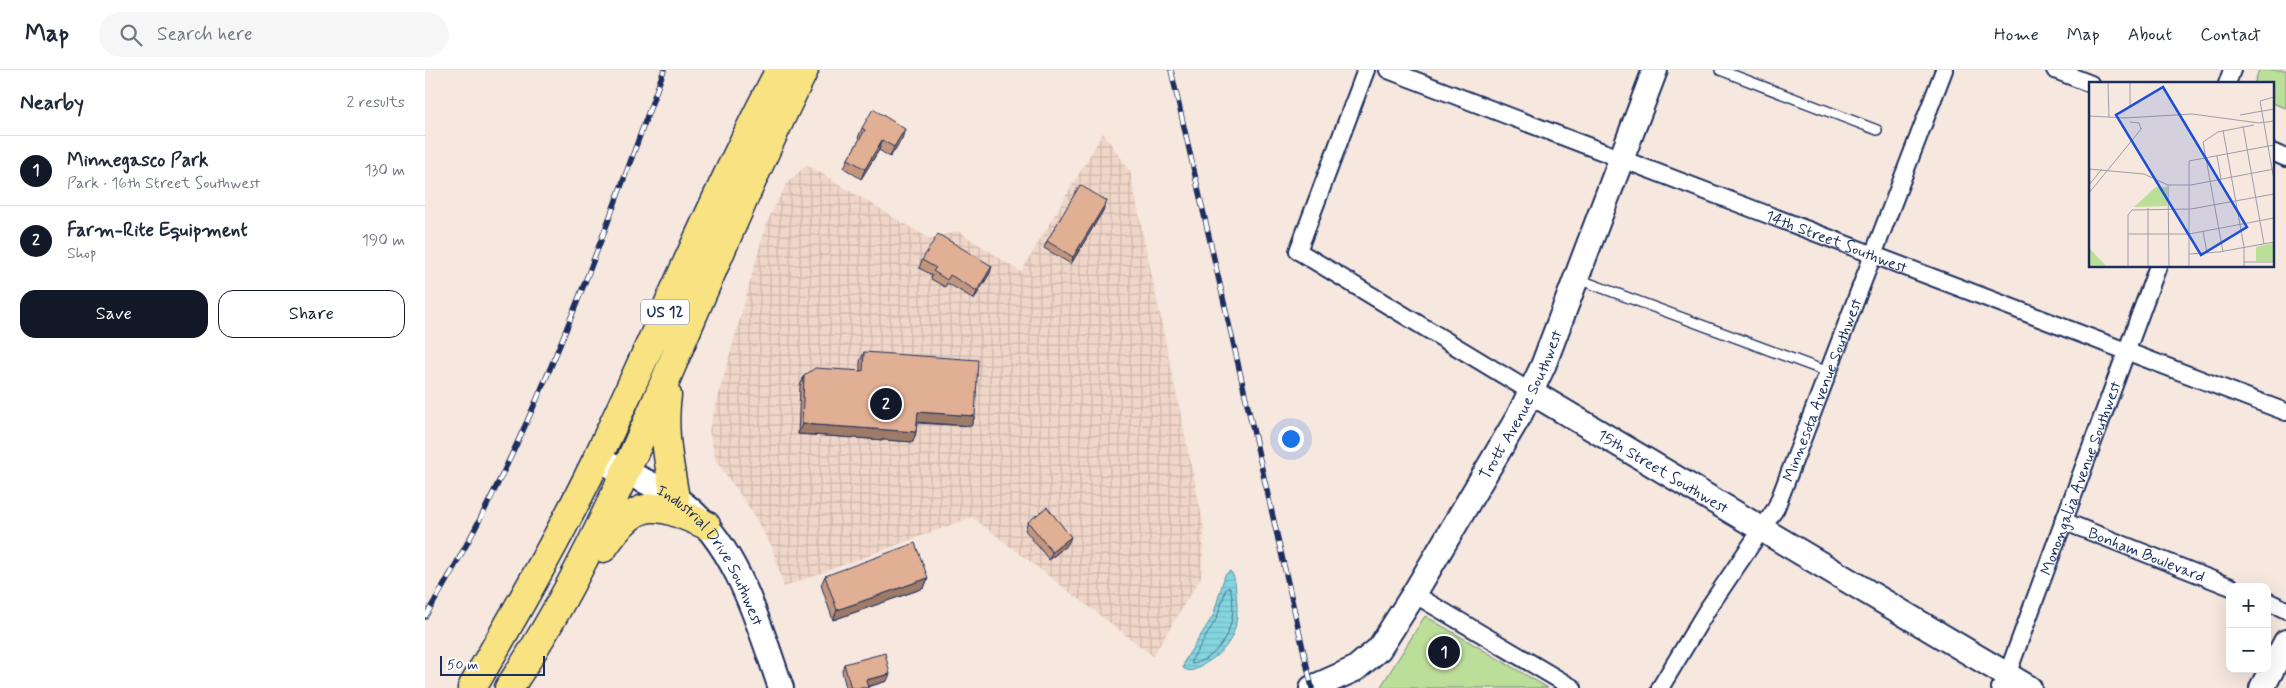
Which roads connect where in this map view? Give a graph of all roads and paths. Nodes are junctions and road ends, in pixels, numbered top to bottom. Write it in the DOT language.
graph roads {
  1 [pos="780,70"];
  2 [pos="804,70"];
  3 [pos="1366,70"];
  4 [pos="1388,70"];
  5 [pos="1655,70"];
  6 [pos="1720,70"];
  7 [pos="1944,70"];
  8 [pos="2055,70"];
  9 [pos="2232,70"];
  10 [pos="2228,82"];
  11 [pos="2089,83"];
  12 [pos="1877,130"];
  13 [pos="2273,152"];
  14 [pos="2286,158"];
  15 [pos="1622,160"];
  16 [pos="1874,254"];
  17 [pos="2157,268"];
  18 [pos="1577,278"];
  19 [pos="686,332"];
  20 [pos="2126,350"];
  21 [pos="1828,372"];
  22 [pos="1531,392"];
  23 [pos="2286,412"];
  24 [pos="597,460"];
  25 [pos="626,473"];
  26 [pos="675,498"];
  27 [pos="2063,520"];
  28 [pos="706,524"];
  29 [pos="1762,530"];
  30 [pos="2226,585"];
  31 [pos="1414,594"];
  32 [pos="2271,603"];
  33 [pos="2286,610"];
  34 [pos="551,623"];
  35 [pos="2286,642"];
  36 [pos="2003,682"];
  37 [pos="472,688"];
  38 [pos="509,688"];
  39 [pos="781,688"];
  40 [pos="1312,688"];
  41 [pos="1573,688"];
  42 [pos="1660,688"];
  43 [pos="2029,688"];
  44 [pos="2262,688"];
  1 -- 24 [label="highway, US 12 / US 12"];
  2 -- 19 [label="highway, US 12 / US 12"];
  3 -- 22 [label="street, 15th Street Southwest"];
  4 -- 15 [label="street, 14th Street Southwest"];
  5 -- 15 [label="street, Trott Avenue Southwest"];
  6 -- 12 [label="lane"];
  7 -- 16 [label="street, Minnesota Avenue Southwest"];
  8 -- 11 [label="street"];
  9 -- 10 [label="street"];
  13 -- 14 [label="street"];
  15 -- 16 [label="street, 14th Street Southwest"];
  15 -- 18 [label="street, Trott Avenue Southwest"];
  16 -- 20 [label="street, 14th Street Southwest"];
  16 -- 21 [label="street, Minnesota Avenue Southwest"];
  17 -- 20 [label="street, Monongalia Avenue Southwest"];
  18 -- 21 [label="lane"];
  18 -- 22 [label="street, Trott Avenue Southwest"];
  19 -- 25 [label="highway, US 12 / US 12"];
  19 -- 26 [label="highway"];
  20 -- 23 [label="street, 14th Street Southwest"];
  20 -- 27 [label="street, Monongalia Avenue Southwest"];
  21 -- 29 [label="street, Minnesota Avenue Southwest"];
  22 -- 29 [label="street, 15th Street Southwest"];
  22 -- 31 [label="street, Trott Avenue Southwest"];
  24 -- 25 [label="street, Industrial Drive Southwest"];
  24 -- 37 [label="highway, US 12 / US 12"];
  25 -- 26 [label="street, Industrial Drive Southwest"];
  25 -- 34 [label="highway, US 12 / US 12"];
  26 -- 28 [label="street, Industrial Drive Southwest"];
  27 -- 30 [label="street, Bonham Boulevard"];
  27 -- 36 [label="street, Monongalia Avenue Southwest"];
  28 -- 34 [label="highway"];
  28 -- 39 [label="street, Industrial Drive Southwest"];
  29 -- 36 [label="street, 15th Street Southwest"];
  29 -- 42 [label="street, Minnesota Avenue Southwest"];
  31 -- 40 [label="street, Trott Avenue Southwest"];
  31 -- 41 [label="street"];
  32 -- 33 [label="street"];
  34 -- 38 [label="highway, US 12 / US 12"];
  35 -- 44 [label="street"];
  36 -- 43 [label="street, 15th Street Southwest"];
}
